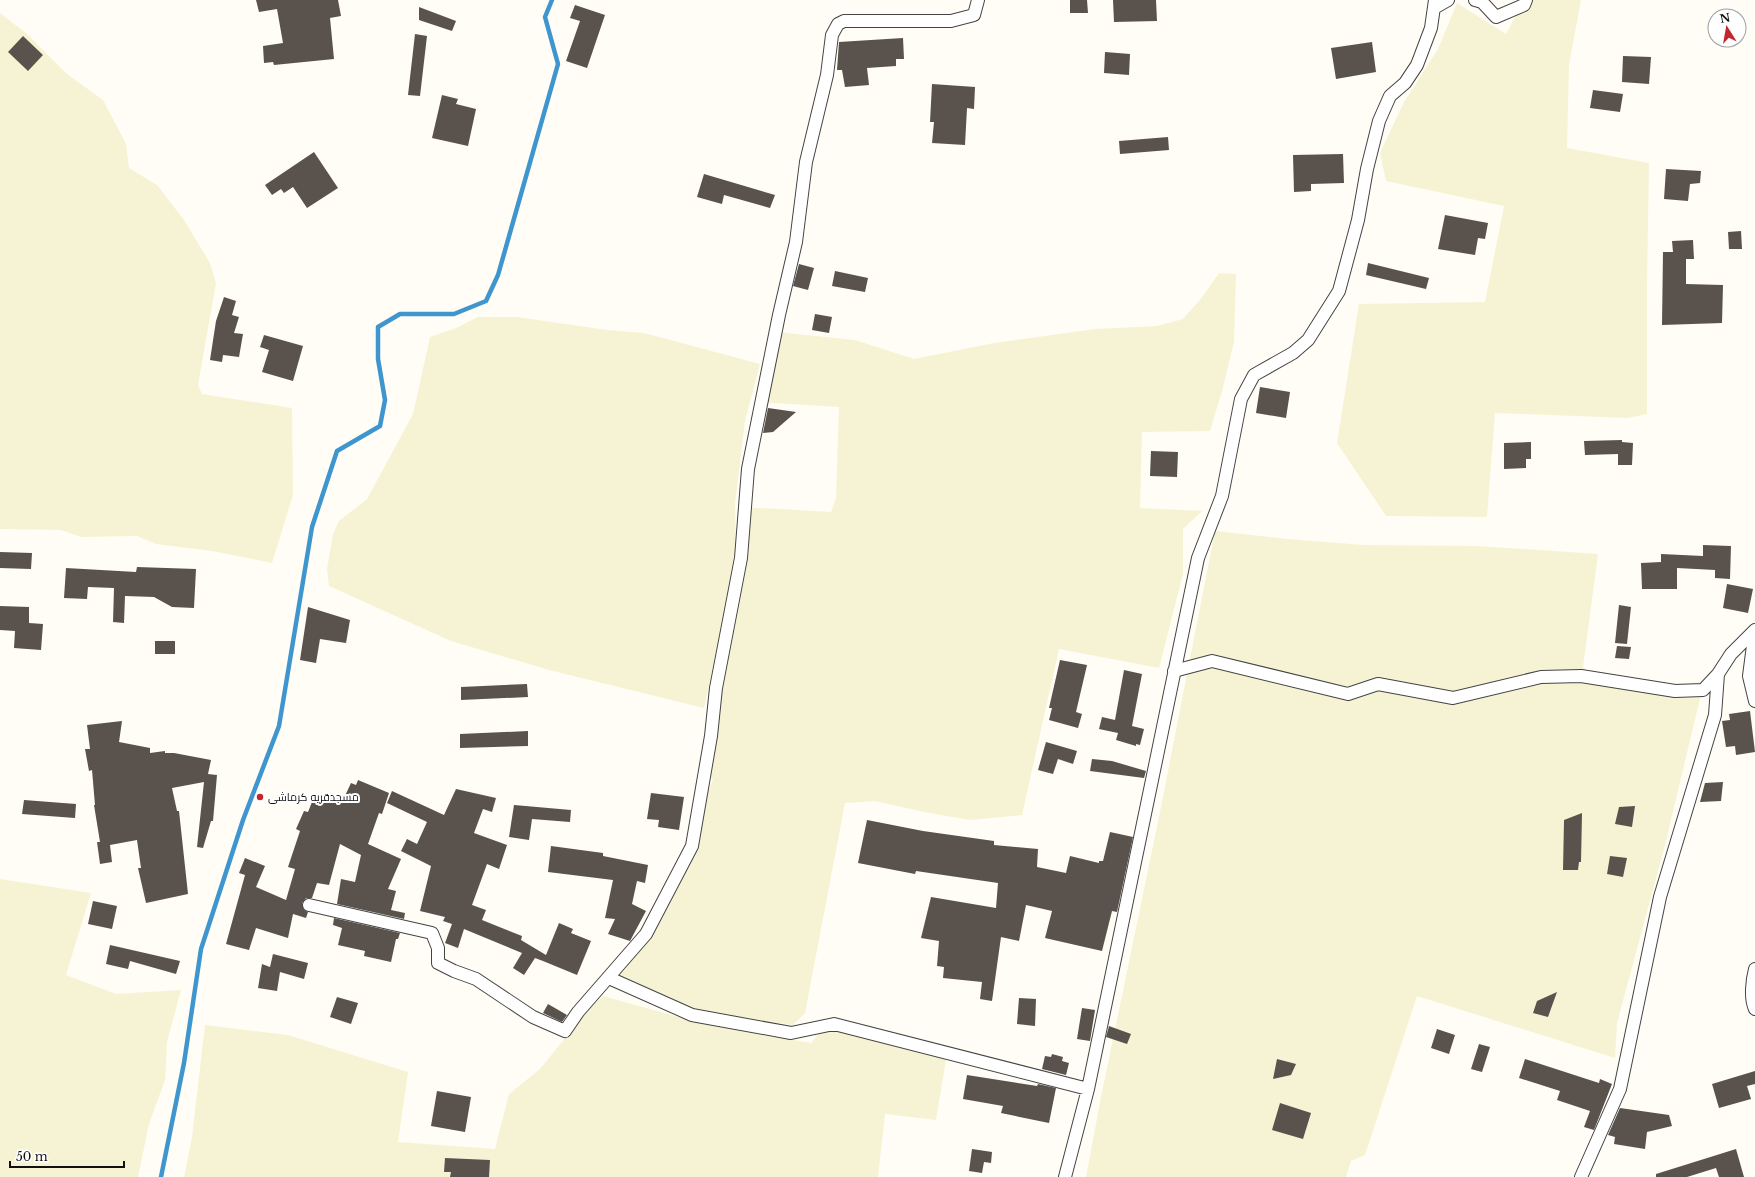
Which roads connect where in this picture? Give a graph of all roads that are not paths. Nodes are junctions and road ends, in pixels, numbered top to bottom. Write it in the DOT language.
graph roads {
  1 [pos="978,0"];
  2 [pos="1448,0"];
  3 [pos="1475,0"];
  4 [pos="1526,0"];
  5 [pos="1435,4"];
  6 [pos="1755,630"];
  7 [pos="1174,671"];
  8 [pos="1718,674"];
  9 [pos="1755,701"];
  10 [pos="309,905"];
  11 [pos="1755,969"];
  12 [pos="609,978"];
  13 [pos="1755,1009"];
  14 [pos="1088,1089"];
  15 [pos="1065,1177"];
  16 [pos="1581,1177"];
  1 -- 12 [label="street"];
  2 -- 5 [label="street"];
  3 -- 4 [label="street"];
  5 -- 7 [label="street"];
  6 -- 8 [label="street"];
  6 -- 9 [label="street"];
  7 -- 8 [label="street"];
  7 -- 14 [label="street"];
  8 -- 16 [label="street"];
  10 -- 12 [label="street"];
  11 -- 13 [label="street"];
  12 -- 14 [label="street"];
  14 -- 15 [label="street"];
}
